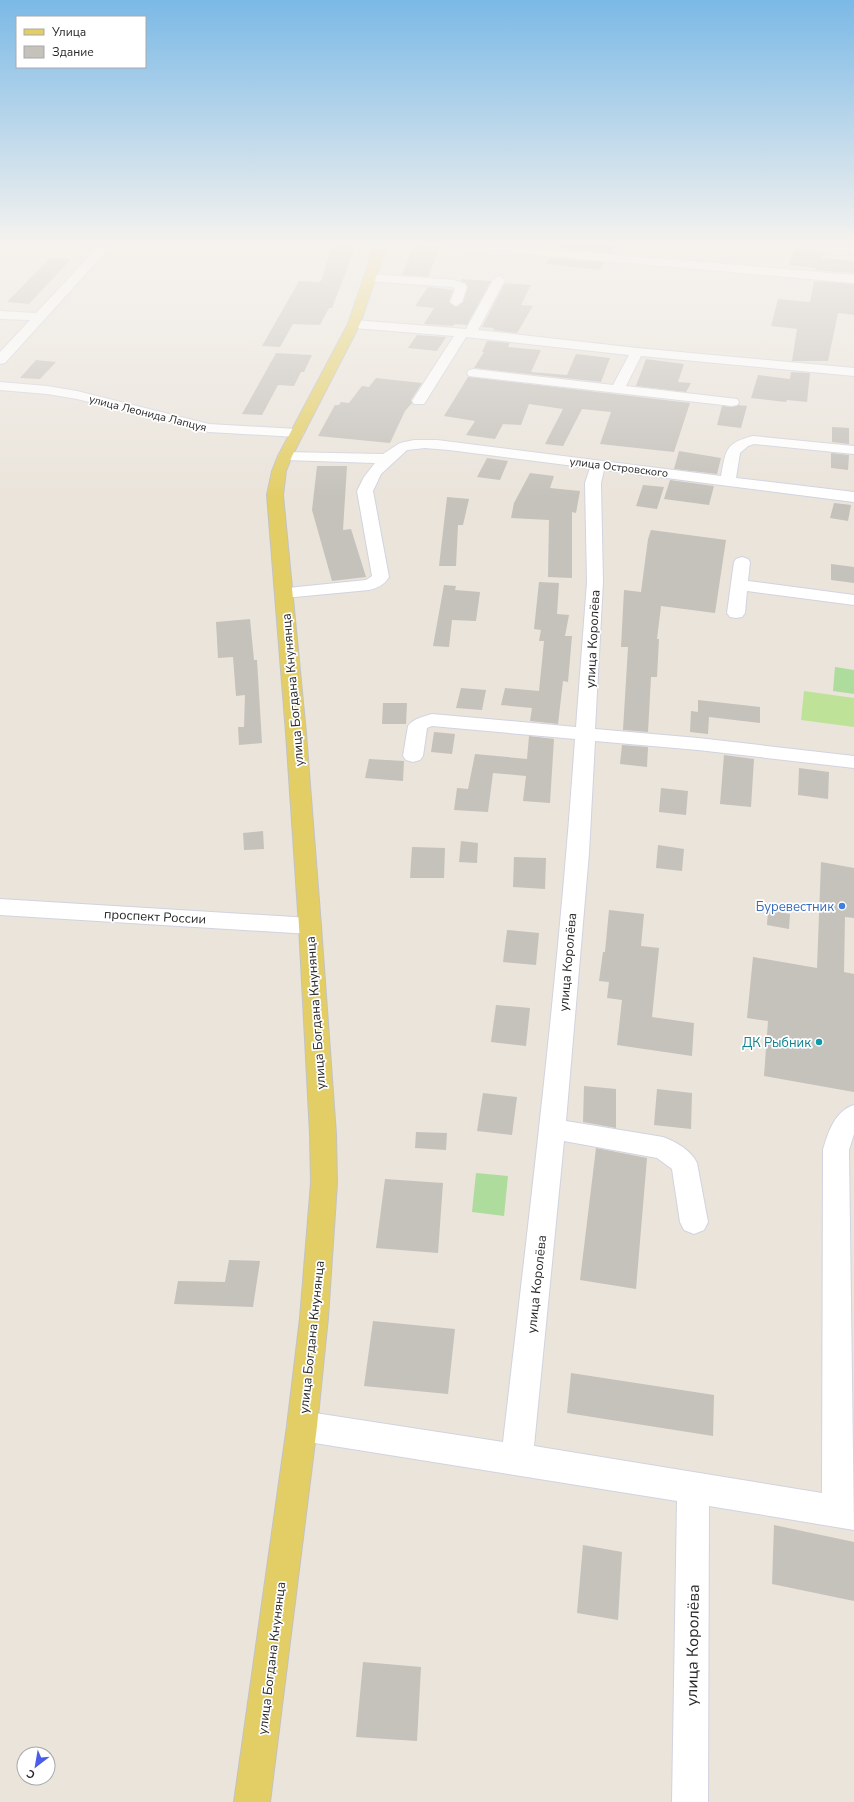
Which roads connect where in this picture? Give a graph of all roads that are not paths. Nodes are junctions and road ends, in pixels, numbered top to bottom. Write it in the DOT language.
graph roads {
  1 [pos="28,329"];
  2 [pos="351,329"];
  3 [pos="417,329"];
  4 [pos="468,329"];
  5 [pos="466,333"];
  6 [pos="637,352"];
  7 [pos="0,360"];
  8 [pos="854,372"];
  9 [pos="474,373"];
  10 [pos="0,386"];
  11 [pos="618,389"];
  12 [pos="420,401"];
  13 [pos="732,402"];
  14 [pos="297,433"];
  15 [pos="854,450"];
  16 [pos="285,456"];
  17 [pos="387,459"];
  18 [pos="598,464"];
  19 [pos="728,481"];
  20 [pos="854,497"];
  21 [pos="742,562"];
  22 [pos="739,586"];
  23 [pos="284,593"];
  24 [pos="854,600"];
  25 [pos="736,613"];
  26 [pos="586,734"];
  27 [pos="413,756"];
  28 [pos="854,762"];
  29 [pos="0,907"];
  30 [pos="310,926"];
  31 [pos="854,1115"];
  32 [pos="552,1129"];
  33 [pos="694,1222"];
  34 [pos="846,1311"];
  35 [pos="302,1426"];
  36 [pos="517,1459"];
  37 [pos="693,1488"];
  38 [pos="846,1513"];
  39 [pos="252,1802"];
  40 [pos="690,1802"];
  1 -- 7 [label="street"];
  2 -- 14 [label="main road, улица Богдана Кнунянца"];
  3 -- 5 [label="street"];
  4 -- 5 [label="street"];
  5 -- 6 [label="street"];
  5 -- 12 [label="street"];
  6 -- 8 [label="street"];
  6 -- 11 [label="street"];
  9 -- 11 [label="street"];
  10 -- 14 [label="street, улица Леонида Лапцуя"];
  11 -- 13 [label="street"];
  14 -- 16 [label="main road, улица Богдана Кнунянца"];
  15 -- 19 [label="street"];
  16 -- 17 [label="street"];
  16 -- 23 [label="main road, улица Богдана Кнунянца"];
  17 -- 18 [label="street, улица Островского"];
  17 -- 23 [label="street, улица Островского"];
  18 -- 19 [label="street, улица Островского"];
  18 -- 26 [label="street, улица Королёва"];
  19 -- 20 [label="street, улица Островского"];
  21 -- 22 [label="street"];
  22 -- 24 [label="street"];
  22 -- 25 [label="street"];
  23 -- 30 [label="main road, улица Богдана Кнунянца"];
  26 -- 27 [label="street"];
  26 -- 28 [label="street"];
  26 -- 32 [label="street, улица Королёва"];
  29 -- 30 [label="street, проспект России"];
  30 -- 35 [label="main road, улица Богдана Кнунянца"];
  31 -- 34 [label="street"];
  32 -- 33 [label="street"];
  32 -- 36 [label="street, улица Королёва"];
  34 -- 38 [label="street"];
  35 -- 36 [label="street"];
  35 -- 39 [label="main road, улица Богдана Кнунянца"];
  36 -- 37 [label="street"];
  37 -- 38 [label="street"];
  37 -- 40 [label="street, улица Королёва"];
}
